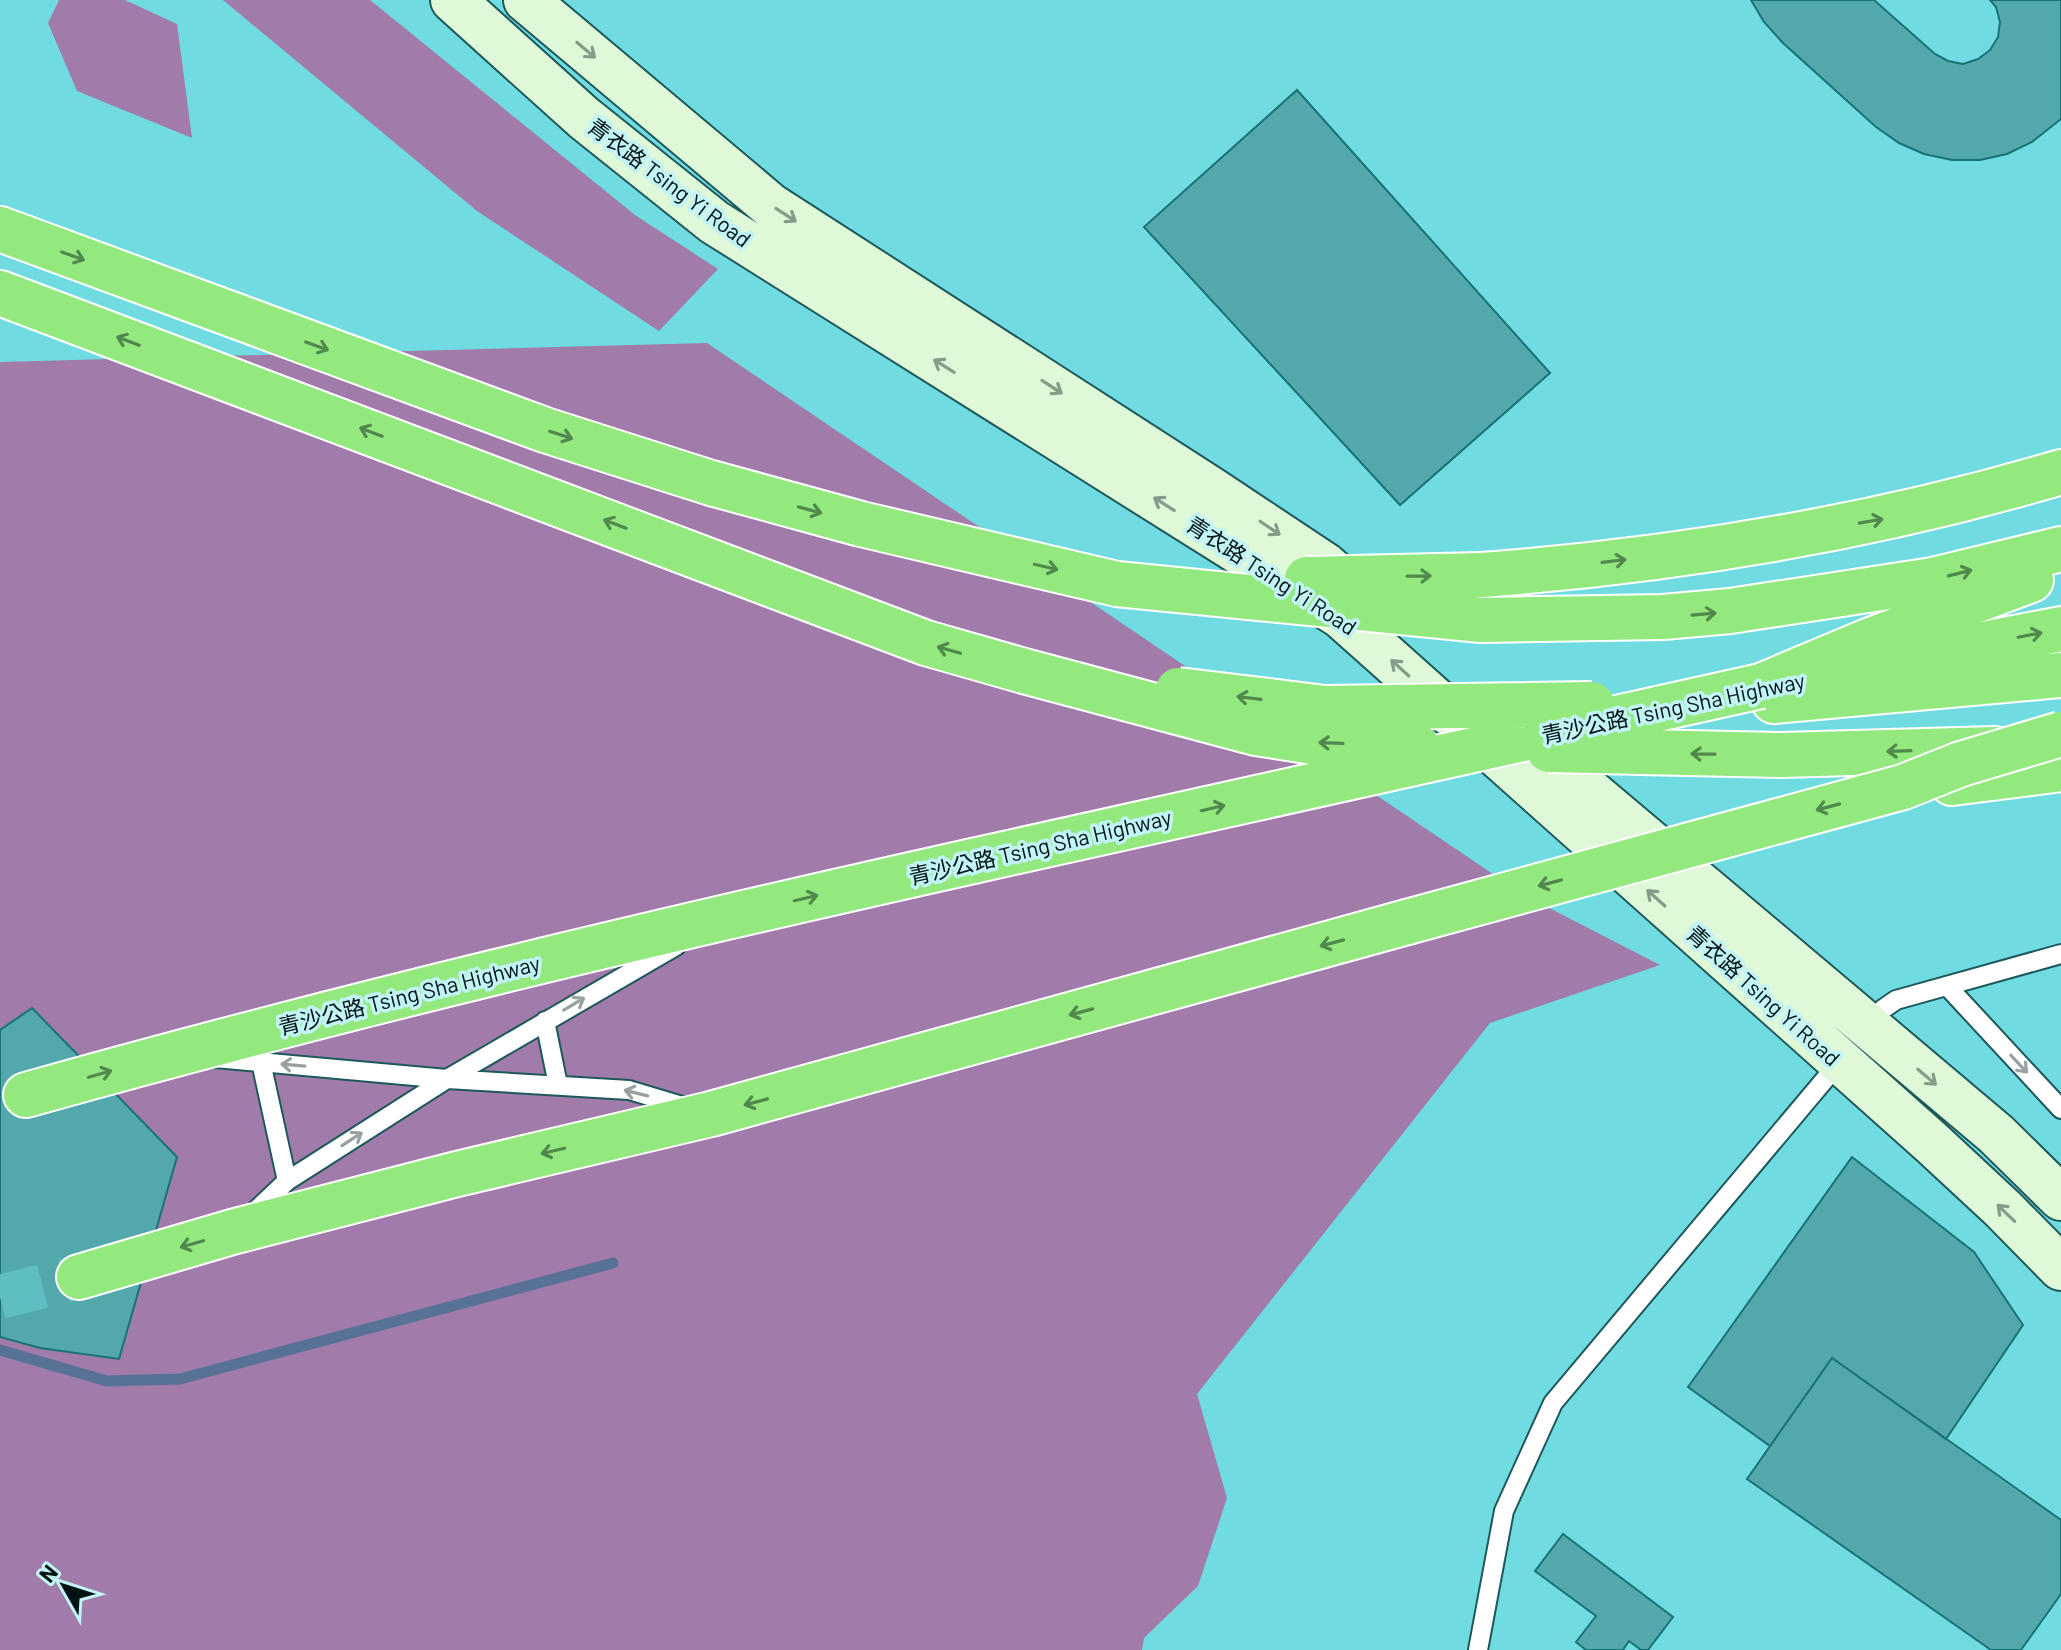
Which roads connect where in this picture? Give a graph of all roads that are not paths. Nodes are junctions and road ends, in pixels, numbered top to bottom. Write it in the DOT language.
graph roads {
  1 [pos="453,0"];
  2 [pos="526,0"];
  3 [pos="0,229"];
  4 [pos="0,293"];
  5 [pos="2061,472"];
  6 [pos="2061,549"];
  7 [pos="2061,568"];
  8 [pos="1117,584"];
  9 [pos="2061,629"];
  10 [pos="1024,671"];
  11 [pos="2061,675"];
  12 [pos="1761,686"];
  13 [pos="2061,734"];
  14 [pos="2061,748"];
  15 [pos="2061,769"];
  16 [pos="1903,787"];
  17 [pos="730,915"];
  18 [pos="2061,954"];
  19 [pos="1947,986"];
  20 [pos="545,1021"];
  21 [pos="1853,1044"];
  22 [pos="174,1054"];
  23 [pos="261,1062"];
  24 [pos="447,1079"];
  25 [pos="558,1085"];
  26 [pos="26,1095"];
  27 [pos="2061,1109"];
  28 [pos="711,1114"];
  29 [pos="287,1181"];
  30 [pos="2061,1198"];
  31 [pos="232,1232"];
  32 [pos="2061,1268"];
  33 [pos="79,1277"];
  34 [pos="1478,1650"];
  21 -- 1 [label="main road, 青衣路 Tsing Yi Road, one-way"];
  2 -- 21 [label="main road, 青衣路 Tsing Yi Road, one-way"];
  3 -- 8 [label="highway, one-way"];
  10 -- 4 [label="highway, one-way"];
  8 -- 5 [label="highway, one-way, bridge"];
  8 -- 6 [label="highway, one-way, bridge"];
  7 -- 12 [label="highway"];
  12 -- 9 [label="highway, 青沙公路 Tsing Sha Highway, one-way"];
  11 -- 10 [label="highway, one-way, bridge"];
  14 -- 10 [label="highway, one-way, bridge"];
  17 -- 12 [label="highway, 青沙公路 Tsing Sha Highway, one-way, bridge"];
  13 -- 16 [label="highway, bridge"];
  15 -- 16 [label="highway, bridge"];
  16 -- 28 [label="highway, one-way, bridge"];
  20 -- 17 [label="lane, one-way"];
  17 -- 22 [label="highway, 青沙公路 Tsing Sha Highway"];
  18 -- 19 [label="lane"];
  19 -- 21 [label="lane"];
  19 -- 27 [label="lane, one-way"];
  20 -- 24 [label="lane"];
  20 -- 25 [label="lane"];
  21 -- 30 [label="main road, 青衣路 Tsing Yi Road, one-way"];
  32 -- 21 [label="main road, 青衣路 Tsing Yi Road, one-way"];
  21 -- 34 [label="lane"];
  22 -- 23 [label="lane"];
  26 -- 22 [label="highway, 青沙公路 Tsing Sha Highway, one-way"];
  24 -- 23 [label="lane, one-way"];
  23 -- 29 [label="lane"];
  24 -- 25 [label="lane"];
  29 -- 24 [label="lane, one-way"];
  28 -- 25 [label="lane, one-way"];
  28 -- 31 [label="highway, one-way"];
  29 -- 31 [label="lane"];
  31 -- 33 [label="highway, one-way"];
}
